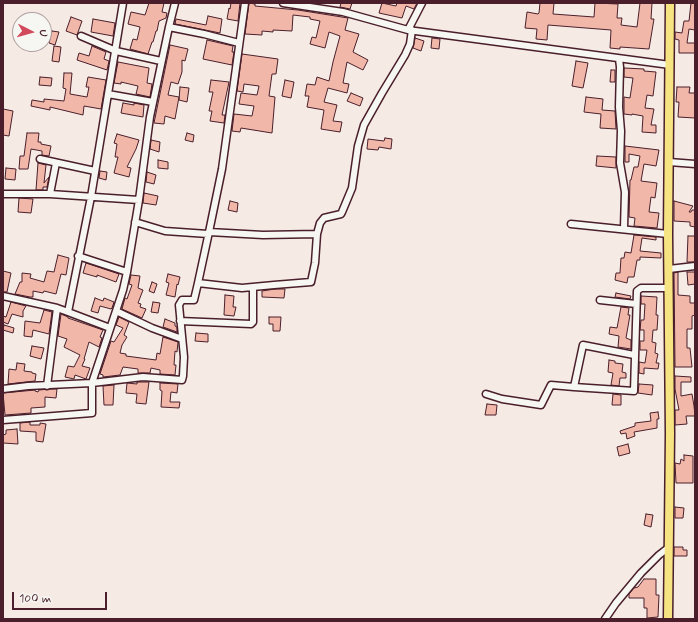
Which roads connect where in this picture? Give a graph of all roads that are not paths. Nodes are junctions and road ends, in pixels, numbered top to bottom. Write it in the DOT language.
graph roads {
  1 [pos="123,3"];
  2 [pos="175,3"];
  3 [pos="245,3"];
  4 [pos="283,3"];
  5 [pos="422,3"];
  6 [pos="670,3"];
  7 [pos="169,27"];
  8 [pos="410,30"];
  9 [pos="81,36"];
  10 [pos="239,43"];
  11 [pos="116,51"];
  12 [pos="619,58"];
  13 [pos="161,61"];
  14 [pos="670,65"];
  15 [pos="108,94"];
  16 [pos="153,102"];
  17 [pos="40,159"];
  18 [pos="669,162"];
  19 [pos="56,163"];
  20 [pos="695,164"];
  21 [pos="95,171"];
  22 [pos="3,194"];
  23 [pos="50,194"];
  24 [pos="91,197"];
  25 [pos="139,200"];
  26 [pos="135,222"];
  27 [pos="571,224"];
  28 [pos="624,228"];
  29 [pos="209,233"];
  30 [pos="317,234"];
  31 [pos="668,234"];
  32 [pos="78,256"];
  33 [pos="695,266"];
  34 [pos="669,269"];
  35 [pos="127,272"];
  36 [pos="198,283"];
  37 [pos="253,288"];
  38 [pos="669,288"];
  39 [pos="3,296"];
  40 [pos="600,300"];
  41 [pos="636,304"];
  42 [pos="57,308"];
  43 [pos="116,311"];
  44 [pos="68,312"];
  45 [pos="180,321"];
  46 [pos="110,328"];
  47 [pos="182,339"];
  48 [pos="634,355"];
  49 [pos="92,383"];
  50 [pos="47,386"];
  51 [pos="574,388"];
  52 [pos="3,389"];
  53 [pos="486,394"];
  54 [pos="3,420"];
  55 [pos="668,548"];
  56 [pos="606,619"];
  57 [pos="668,619"];
  1 -- 11 [label="street"];
  2 -- 7 [label="street"];
  3 -- 10 [label="street"];
  4 -- 8 [label="street"];
  5 -- 8 [label="street"];
  6 -- 14 [label="main road"];
  7 -- 10 [label="street"];
  7 -- 13 [label="street"];
  8 -- 12 [label="street"];
  8 -- 30 [label="street"];
  9 -- 11 [label="street"];
  10 -- 29 [label="street"];
  11 -- 13 [label="street"];
  11 -- 15 [label="street"];
  12 -- 14 [label="street"];
  12 -- 28 [label="street"];
  13 -- 16 [label="street"];
  14 -- 18 [label="main road"];
  15 -- 16 [label="street"];
  15 -- 21 [label="street"];
  16 -- 25 [label="street"];
  17 -- 19 [label="street"];
  18 -- 20 [label="street"];
  18 -- 31 [label="main road"];
  19 -- 21 [label="street"];
  19 -- 23 [label="street"];
  21 -- 24 [label="street"];
  22 -- 23 [label="street"];
  23 -- 24 [label="street"];
  24 -- 25 [label="street"];
  24 -- 32 [label="street"];
  25 -- 26 [label="street"];
  26 -- 29 [label="street"];
  26 -- 35 [label="street"];
  27 -- 28 [label="street"];
  28 -- 31 [label="street"];
  29 -- 30 [label="street"];
  29 -- 36 [label="street"];
  30 -- 37 [label="street"];
  31 -- 34 [label="main road"];
  32 -- 35 [label="street"];
  32 -- 44 [label="street"];
  33 -- 34 [label="street"];
  34 -- 38 [label="main road"];
  35 -- 43 [label="street"];
  36 -- 37 [label="street"];
  36 -- 45 [label="street"];
  37 -- 45 [label="street"];
  38 -- 41 [label="street"];
  38 -- 55 [label="main road"];
  39 -- 42 [label="street"];
  40 -- 41 [label="street"];
  41 -- 48 [label="street"];
  42 -- 44 [label="street"];
  42 -- 50 [label="street"];
  43 -- 46 [label="street"];
  43 -- 47 [label="street"];
  44 -- 46 [label="street"];
  45 -- 47 [label="street"];
  46 -- 49 [label="street"];
  47 -- 49 [label="street"];
  48 -- 51 [label="street"];
  48 -- 51 [label="street"];
  49 -- 50 [label="street"];
  49 -- 54 [label="street"];
  50 -- 52 [label="street"];
  51 -- 53 [label="street"];
  55 -- 56 [label="street"];
  55 -- 57 [label="main road"];
}
